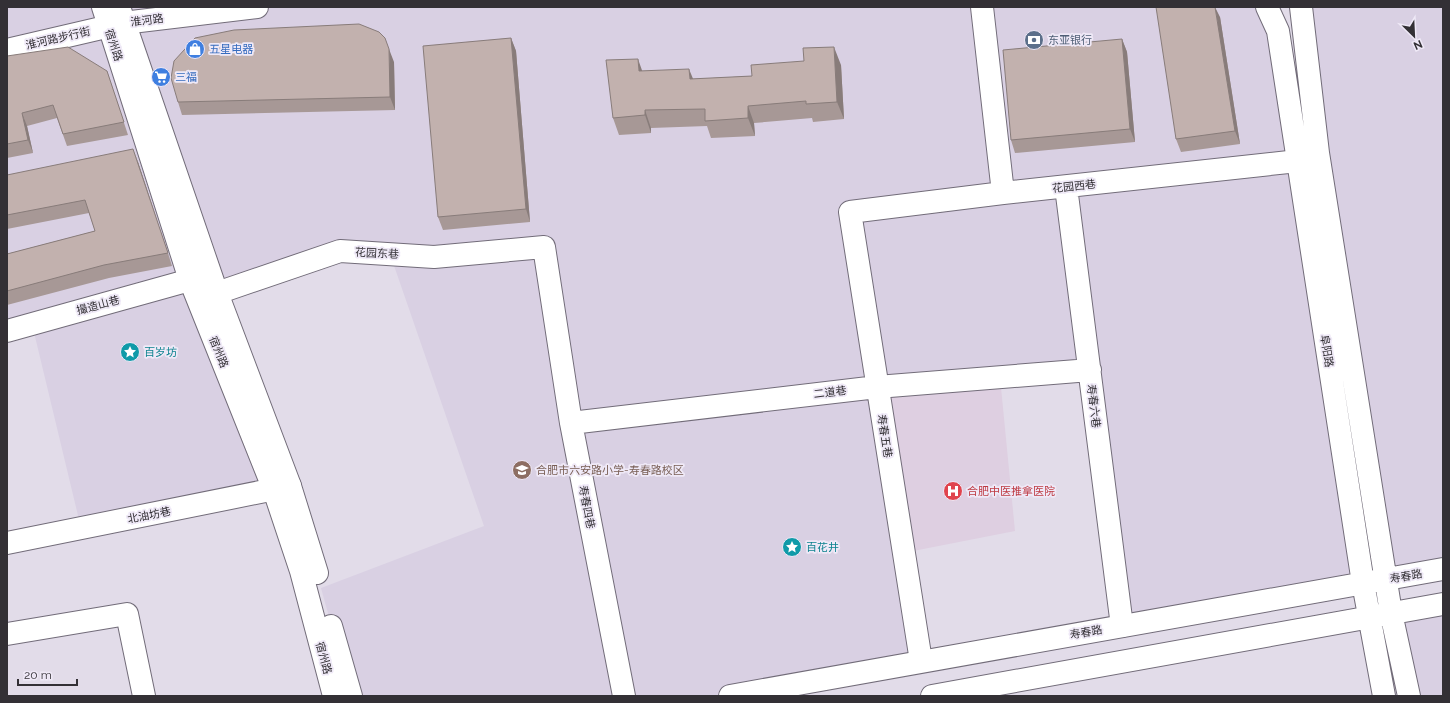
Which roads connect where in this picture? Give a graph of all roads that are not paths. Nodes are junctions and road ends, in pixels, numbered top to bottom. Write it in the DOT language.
graph roads {
  1 [pos="257,7"];
  2 [pos="982,7"];
  3 [pos="1267,7"];
  4 [pos="1301,7"];
  5 [pos="113,16"];
  6 [pos="7,50"];
  7 [pos="1298,161"];
  8 [pos="1066,187"];
  9 [pos="1003,193"];
  10 [pos="850,212"];
  11 [pos="544,246"];
  12 [pos="190,280"];
  13 [pos="217,293"];
  14 [pos="7,331"];
  15 [pos="1090,370"];
  16 [pos="877,387"];
  17 [pos="571,423"];
  18 [pos="282,488"];
  19 [pos="7,543"];
  20 [pos="1443,569"];
  21 [pos="1386,580"];
  22 [pos="1363,583"];
  23 [pos="1443,604"];
  24 [pos="1391,613"];
  25 [pos="1369,617"];
  26 [pos="1122,626"];
  27 [pos="7,634"];
  28 [pos="921,661"];
  29 [pos="976,692"];
  30 [pos="144,696"];
  31 [pos="334,696"];
  32 [pos="351,696"];
  33 [pos="624,696"];
  34 [pos="730,696"];
  35 [pos="932,696"];
  36 [pos="1384,696"];
  37 [pos="1409,696"];
  1 -- 5 [label="main road, 淮河路"];
  2 -- 9 [label="main road"];
  3 -- 7 [label="main road, 阜阳路"];
  4 -- 21 [label="main road, 阜阳路"];
  5 -- 6 [label="main road, 淮河路步行街"];
  5 -- 12 [label="main road, 宿州路"];
  5 -- 13 [label="main road, 宿州路"];
  7 -- 8 [label="main road, 花园西巷"];
  7 -- 22 [label="main road, 阜阳路"];
  8 -- 9 [label="main road, 花园西巷"];
  8 -- 15 [label="main road, 寿春六巷"];
  9 -- 10 [label="main road, 花园西巷"];
  10 -- 16 [label="main road, 寿春五巷"];
  11 -- 13 [label="main road, 花园东巷"];
  11 -- 17 [label="main road, 寿春四巷"];
  12 -- 14 [label="main road, 撮造山巷"];
  12 -- 18 [label="main road, 宿州路"];
  13 -- 18 [label="main road, 宿州路"];
  15 -- 16 [label="main road, 二道巷"];
  15 -- 26 [label="main road, 寿春六巷"];
  16 -- 17 [label="main road, 二道巷"];
  16 -- 28 [label="main road, 寿春五巷"];
  17 -- 33 [label="main road, 寿春四巷"];
  18 -- 19 [label="main road, 北油坊巷"];
  18 -- 31 [label="main road, 宿州路"];
  18 -- 32 [label="main road, 宿州路"];
  20 -- 21 [label="main road, 寿春路"];
  21 -- 22 [label="main road, 寿春路"];
  21 -- 24 [label="main road, 阜阳路"];
  22 -- 25 [label="main road, 阜阳路"];
  22 -- 26 [label="main road, 寿春路"];
  23 -- 24 [label="main road"];
  24 -- 25 [label="main road"];
  24 -- 37 [label="main road, 阜阳路"];
  25 -- 29 [label="main road"];
  25 -- 36 [label="main road, 阜阳路"];
  26 -- 28 [label="main road, 寿春路"];
  27 -- 30 [label="main road"];
  28 -- 34 [label="main road, 寿春路"];
  29 -- 35 [label="main road"];
}
